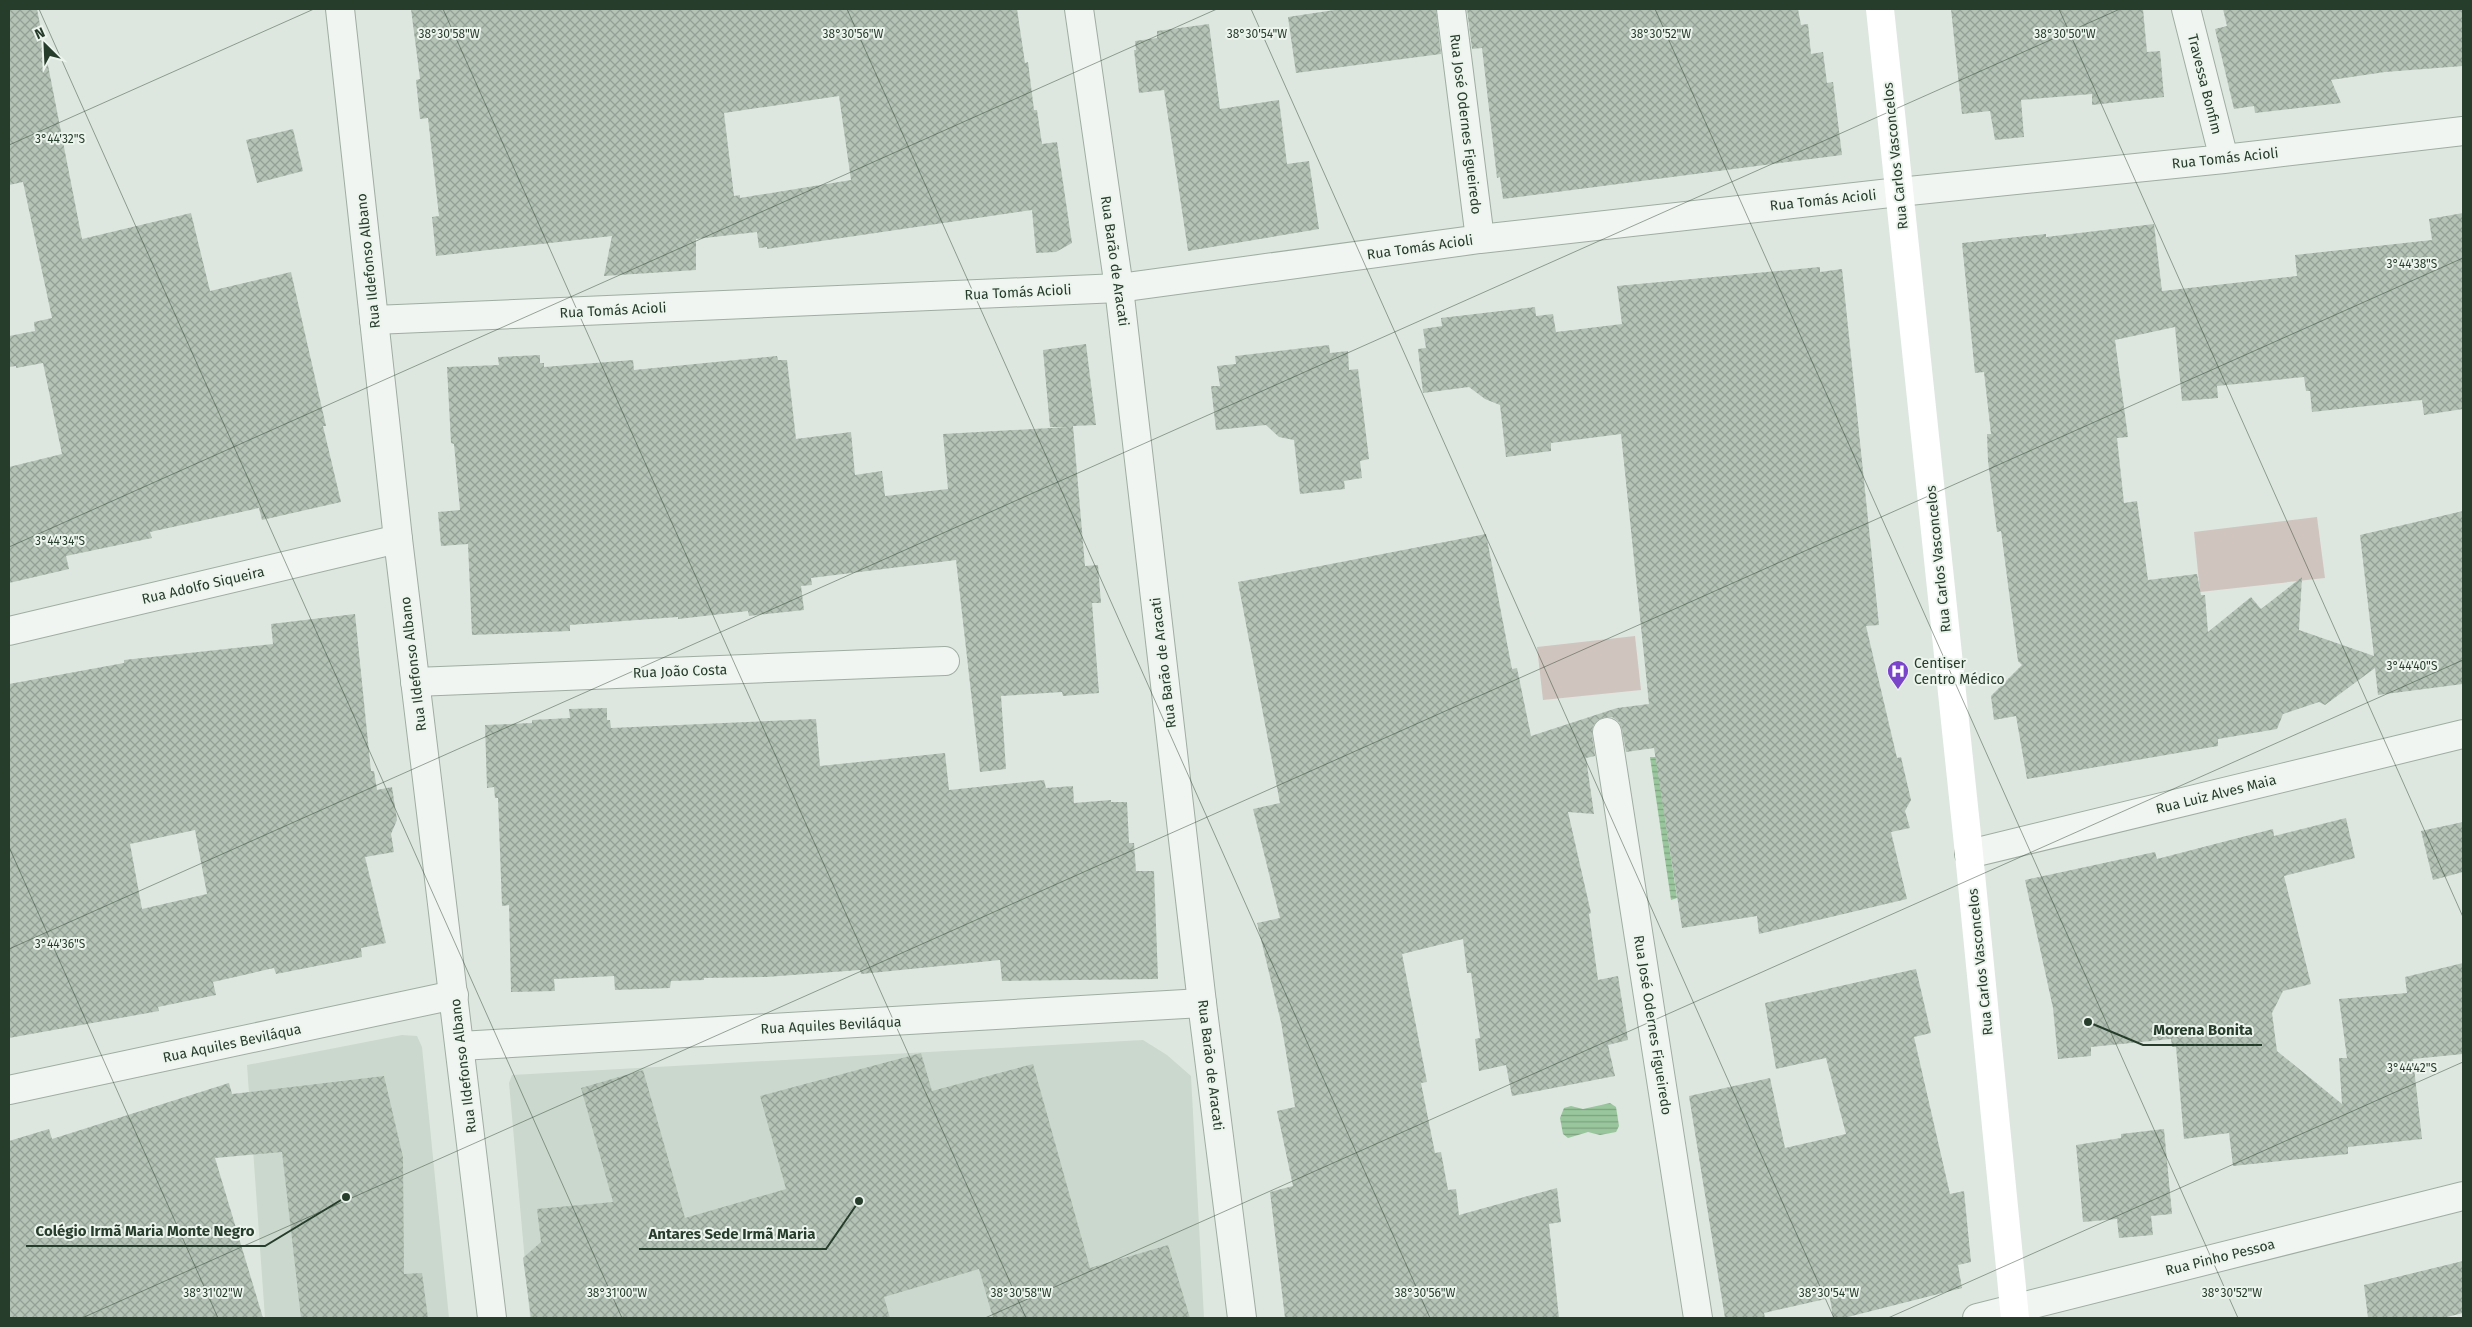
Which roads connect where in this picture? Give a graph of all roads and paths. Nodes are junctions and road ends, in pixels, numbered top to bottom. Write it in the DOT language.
graph roads {
  1 [pos="340,9"];
  2 [pos="1080,9"];
  3 [pos="1451,9"];
  4 [pos="1880,9"];
  5 [pos="2186,9"];
  6 [pos="2463,131"];
  7 [pos="2224,159"];
  8 [pos="1899,192"];
  9 [pos="1480,238"];
  10 [pos="1119,288"];
  11 [pos="374,320"];
  12 [pos="398,539"];
  13 [pos="9,631"];
  14 [pos="945,661"];
  15 [pos="415,682"];
  16 [pos="1607,732"];
  17 [pos="2463,734"];
  18 [pos="1969,854"];
  19 [pos="454,996"];
  20 [pos="1202,1003"];
  21 [pos="460,1046"];
  22 [pos="9,1090"];
  23 [pos="2463,1196"];
  24 [pos="2014,1313"];
  25 [pos="492,1318"];
  26 [pos="1242,1318"];
  27 [pos="1698,1318"];
  28 [pos="1977,1318"];
  1 -- 11 [label="street, Rua Ildefonso Albano"];
  2 -- 10 [label="street, Rua Barão de Aracati"];
  3 -- 9 [label="street, Rua José Odernes Figueiredo"];
  4 -- 8 [label="main road, Rua Carlos Vasconcelos"];
  5 -- 7 [label="street, Travessa Bonfim"];
  6 -- 7 [label="street, Rua Tomás Acioli"];
  7 -- 8 [label="street, Rua Tomás Acioli"];
  8 -- 9 [label="street, Rua Tomás Acioli"];
  8 -- 18 [label="main road, Rua Carlos Vasconcelos"];
  9 -- 10 [label="street, Rua Tomás Acioli"];
  10 -- 11 [label="street, Rua Tomás Acioli"];
  10 -- 20 [label="street, Rua Barão de Aracati"];
  11 -- 12 [label="street, Rua Ildefonso Albano"];
  12 -- 13 [label="street, Rua Adolfo Siqueira"];
  12 -- 15 [label="street, Rua Ildefonso Albano"];
  14 -- 15 [label="street, Rua João Costa"];
  15 -- 19 [label="street, Rua Ildefonso Albano"];
  16 -- 27 [label="street, Rua José Odernes Figueiredo"];
  17 -- 18 [label="street, Rua Luiz Alves Maia"];
  18 -- 24 [label="main road, Rua Carlos Vasconcelos"];
  19 -- 21 [label="street, Rua Ildefonso Albano"];
  19 -- 22 [label="street, Rua Aquiles Beviláqua"];
  20 -- 21 [label="street, Rua Aquiles Beviláqua"];
  20 -- 26 [label="street, Rua Barão de Aracati"];
  21 -- 25 [label="street, Rua Ildefonso Albano"];
  23 -- 24 [label="street, Rua Pinho Pessoa"];
  24 -- 28 [label="street, Rua Pinho Pessoa"];
}
